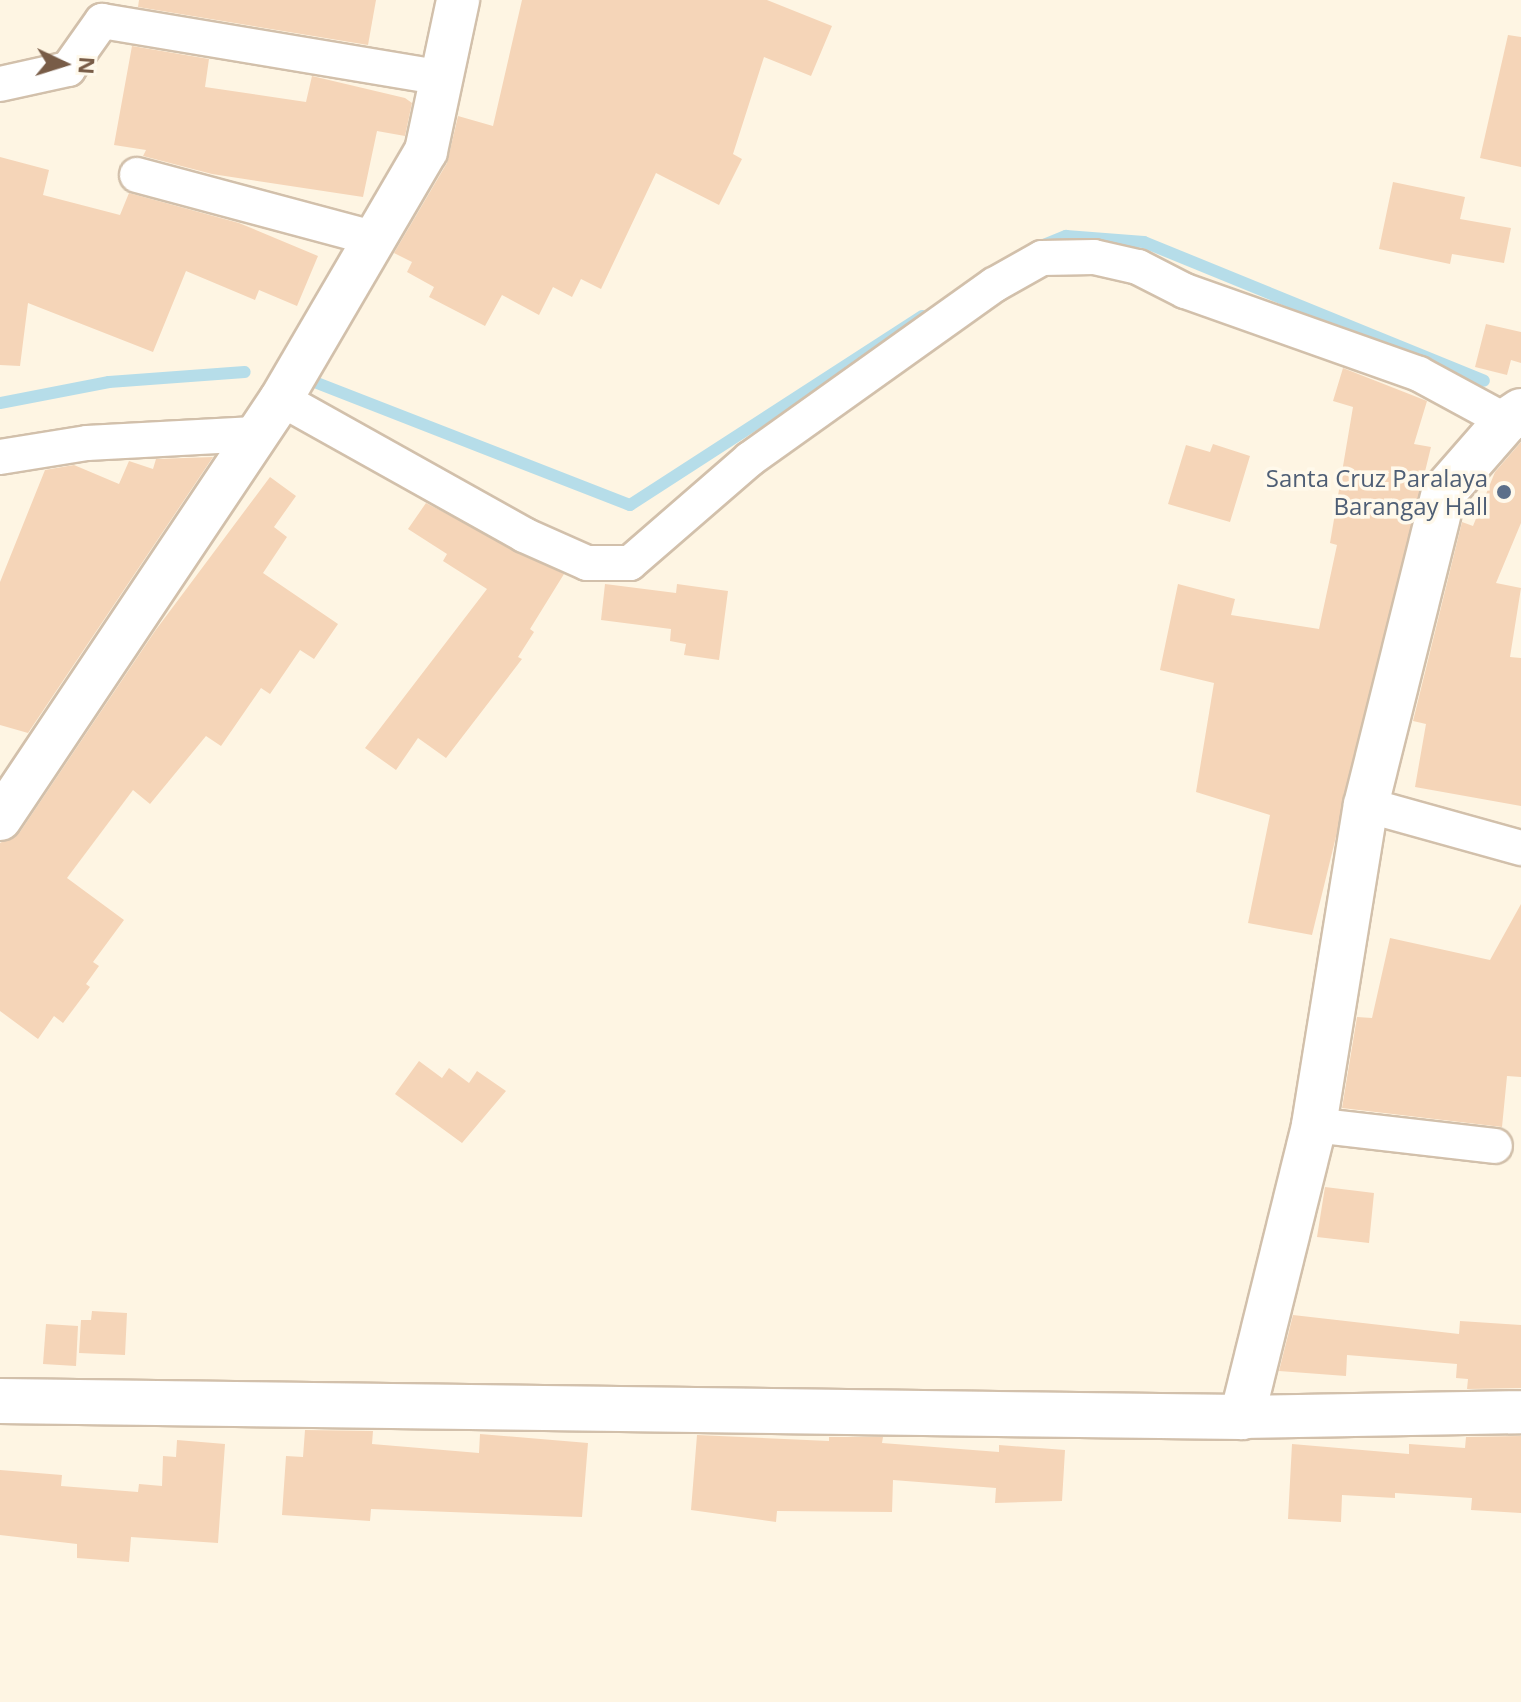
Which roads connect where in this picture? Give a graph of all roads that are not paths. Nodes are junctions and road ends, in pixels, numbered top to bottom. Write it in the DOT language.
graph roads {
  1 [pos="458,0"];
  2 [pos="443,78"];
  3 [pos="0,84"];
  4 [pos="137,175"];
  5 [pos="372,238"];
  6 [pos="281,399"];
  7 [pos="1513,416"];
  8 [pos="255,434"];
  9 [pos="0,457"];
  10 [pos="1366,805"];
  11 [pos="0,819"];
  12 [pos="1521,848"];
  13 [pos="1314,1125"];
  14 [pos="1495,1146"];
  15 [pos="0,1401"];
  16 [pos="1521,1412"];
  17 [pos="1242,1417"];
  1 -- 2 [label="street"];
  2 -- 3 [label="street"];
  2 -- 5 [label="street"];
  4 -- 5 [label="street"];
  5 -- 6 [label="street"];
  6 -- 7 [label="street"];
  6 -- 8 [label="street"];
  7 -- 10 [label="main road"];
  8 -- 9 [label="street"];
  8 -- 11 [label="street"];
  10 -- 12 [label="street"];
  10 -- 13 [label="main road"];
  13 -- 14 [label="street"];
  13 -- 17 [label="main road"];
  15 -- 17 [label="main road"];
  16 -- 17 [label="street"];
}
